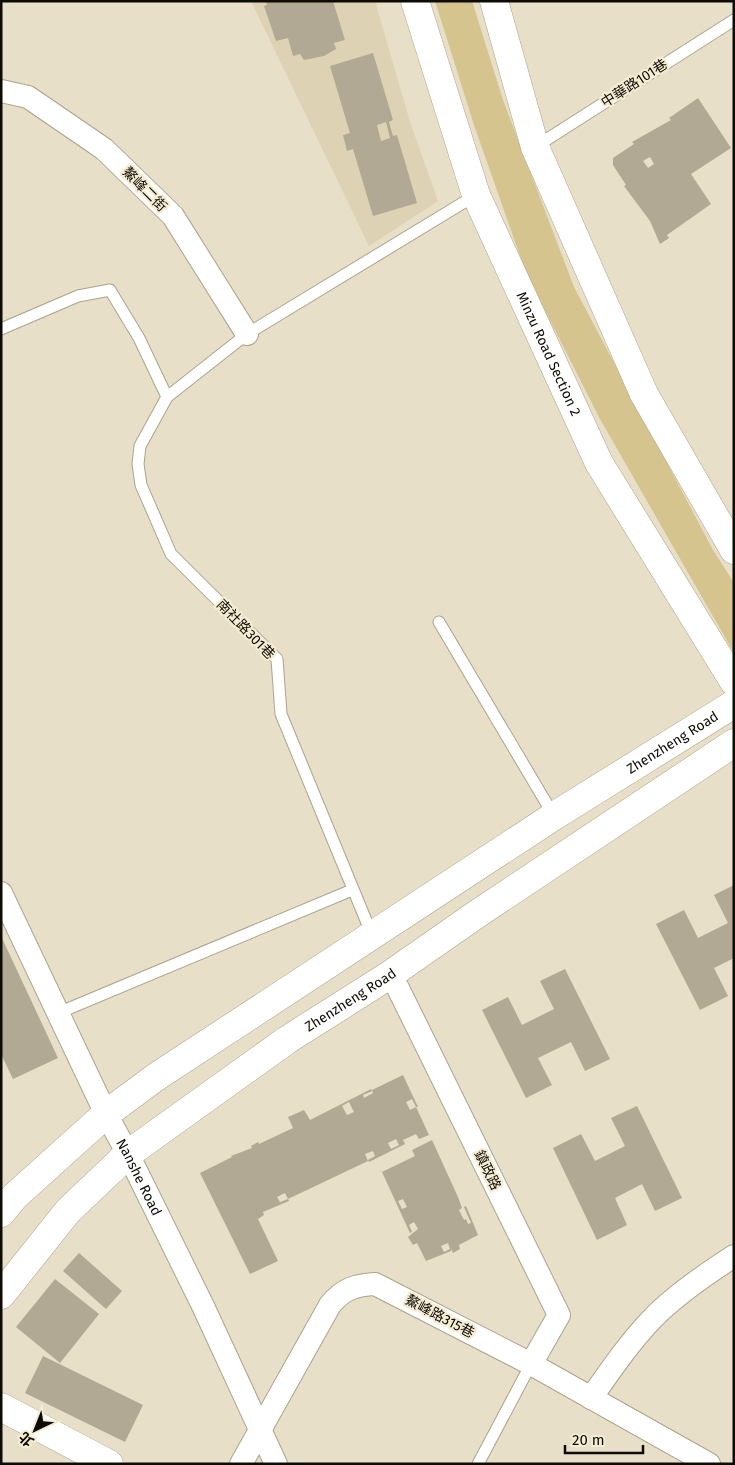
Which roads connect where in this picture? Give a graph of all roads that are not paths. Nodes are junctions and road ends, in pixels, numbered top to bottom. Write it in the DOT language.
graph roads {
  1 [pos="415,1"];
  2 [pos="494,1"];
  3 [pos="734,20"];
  4 [pos="1,91"];
  5 [pos="535,147"];
  6 [pos="476,195"];
  7 [pos="1,329"];
  8 [pos="246,334"];
  9 [pos="167,397"];
  10 [pos="734,550"];
  11 [pos="439,622"];
  12 [pos="734,682"];
  13 [pos="734,704"];
  14 [pos="734,743"];
  15 [pos="554,816"];
  16 [pos="352,890"];
  17 [pos="1,893"];
  18 [pos="372,935"];
  19 [pos="392,974"];
  20 [pos="58,1013"];
  21 [pos="106,1114"];
  22 [pos="128,1154"];
  23 [pos="1,1213"];
  24 [pos="734,1256"];
  25 [pos="1,1295"];
  26 [pos="531,1364"];
  27 [pos="591,1398"];
  28 [pos="1,1407"];
  29 [pos="260,1430"];
  30 [pos="110,1464"];
  31 [pos="241,1464"];
  32 [pos="276,1464"];
  33 [pos="478,1464"];
  34 [pos="709,1464"];
  1 -- 6 [label="street, Minzu Road Section 2"];
  2 -- 5 [label="street"];
  3 -- 5 [label="lane, 中華路101巷"];
  4 -- 8 [label="street, 鰲峰二街"];
  5 -- 10 [label="street"];
  6 -- 8 [label="lane"];
  6 -- 12 [label="street, Minzu Road Section 2"];
  7 -- 9 [label="lane"];
  8 -- 9 [label="lane"];
  9 -- 16 [label="lane, 南社路301巷"];
  11 -- 15 [label="lane"];
  13 -- 15 [label="street, Zhenzheng Road"];
  14 -- 19 [label="street, Zhenzheng Road"];
  15 -- 18 [label="street, Zhenzheng Road"];
  16 -- 18 [label="lane, 南社路301巷"];
  16 -- 20 [label="lane"];
  17 -- 20 [label="street, Nanshe Road"];
  18 -- 21 [label="street, Zhenzheng Road"];
  19 -- 22 [label="street, Zhenzheng Road"];
  19 -- 26 [label="street, 鎮政路"];
  20 -- 21 [label="street, Nanshe Road"];
  21 -- 22 [label="street, Nanshe Road"];
  21 -- 23 [label="street, Zhenzheng Road"];
  22 -- 25 [label="street, Zhenzheng Road"];
  22 -- 29 [label="street, Nanshe Road"];
  24 -- 27 [label="street"];
  26 -- 27 [label="street, 鰲峰路315巷"];
  26 -- 29 [label="street, 鰲峰路315巷"];
  26 -- 33 [label="lane"];
  27 -- 34 [label="street, 鰲峰路315巷"];
  28 -- 30 [label="street"];
  29 -- 31 [label="street, 鰲峰路315巷"];
  29 -- 32 [label="street, Nanshe Road"];
}
